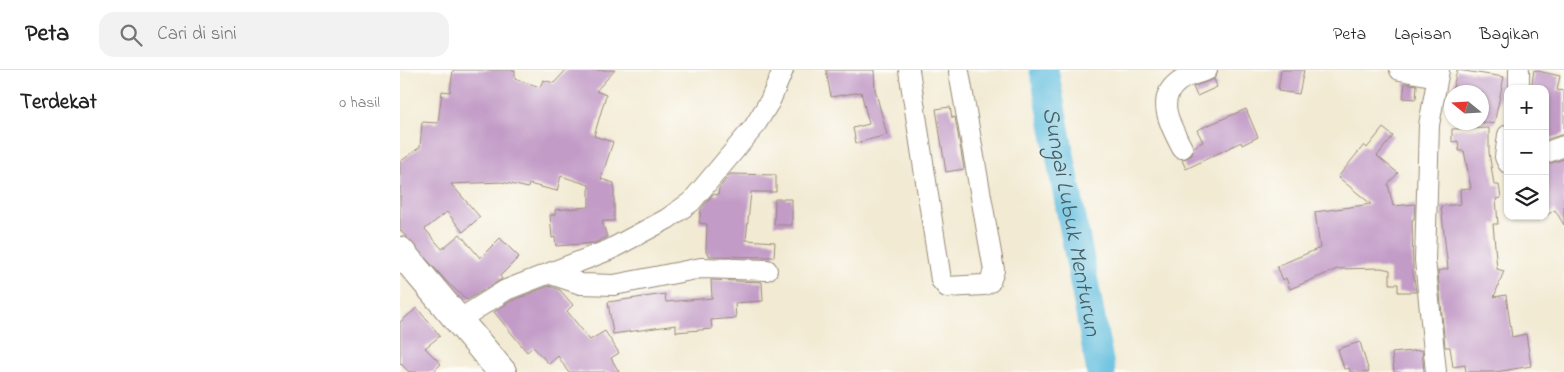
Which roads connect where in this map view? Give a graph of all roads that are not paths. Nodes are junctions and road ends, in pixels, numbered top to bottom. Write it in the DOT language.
graph roads {
  1 [pos="783,70"];
  2 [pos="909,70"];
  3 [pos="1207,70"];
  4 [pos="1400,70"];
  5 [pos="1519,70"];
  6 [pos="959,72"];
  7 [pos="1438,74"];
  8 [pos="1519,85"];
  9 [pos="1564,146"];
  10 [pos="1182,148"];
  11 [pos="1549,152"];
  12 [pos="400,251"];
  13 [pos="767,270"];
  14 [pos="551,274"];
  15 [pos="460,319"];
  16 [pos="502,372"];
  17 [pos="1436,372"];
  1 -- 14 [label="street"];
  2 -- 6 [label="street"];
  3 -- 10 [label="street"];
  4 -- 7 [label="street"];
  5 -- 8 [label="street"];
  7 -- 17 [label="street"];
  9 -- 11 [label="street"];
  12 -- 15 [label="street"];
  13 -- 14 [label="street"];
  14 -- 15 [label="street"];
  15 -- 16 [label="street"];
}
